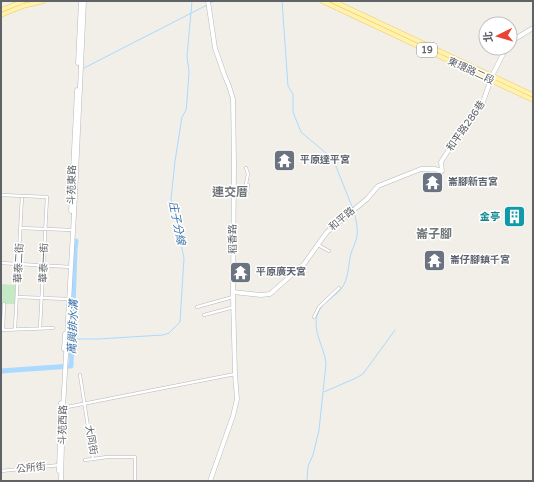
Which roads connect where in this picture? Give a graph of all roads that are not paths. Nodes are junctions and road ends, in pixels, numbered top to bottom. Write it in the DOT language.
graph roads {
  1 [pos="24,1"];
  2 [pos="44,1"];
  3 [pos="84,1"];
  4 [pos="208,1"];
  5 [pos="322,1"];
  6 [pos="333,1"];
  7 [pos="1,10"];
  8 [pos="1,15"];
  9 [pos="533,28"];
  10 [pos="518,38"];
  11 [pos="502,56"];
  12 [pos="492,78"];
  13 [pos="533,95"];
  14 [pos="533,100"];
  15 [pos="246,168"];
  16 [pos="442,171"];
  17 [pos="247,192"];
  18 [pos="1,195"];
  19 [pos="22,196"];
  20 [pos="21,228"];
  21 [pos="45,229"];
  22 [pos="71,230"];
  23 [pos="318,244"];
  24 [pos="329,251"];
  25 [pos="1,263"];
  26 [pos="19,264"];
  27 [pos="44,265"];
  28 [pos="69,267"];
  29 [pos="339,288"];
  30 [pos="233,294"];
  31 [pos="17,297"];
  32 [pos="42,298"];
  33 [pos="68,299"];
  34 [pos="4,304"];
  35 [pos="197,307"];
  36 [pos="234,307"];
  37 [pos="204,316"];
  38 [pos="314,317"];
  39 [pos="40,328"];
  40 [pos="54,328"];
  41 [pos="15,329"];
  42 [pos="2,330"];
  43 [pos="64,369"];
  44 [pos="80,374"];
  45 [pos="235,374"];
  46 [pos="85,404"];
  47 [pos="62,408"];
  48 [pos="93,459"];
  49 [pos="85,460"];
  50 [pos="60,464"];
  51 [pos="1,471"];
  52 [pos="60,481"];
  53 [pos="135,481"];
  54 [pos="210,481"];
  1 -- 7 [label="main road"];
  2 -- 8 [label="main road"];
  3 -- 22 [label="street, 斗苑東路"];
  4 -- 30 [label="street, 稻香路"];
  5 -- 12 [label="main road, 東環路二段 / 19"];
  6 -- 12 [label="main road, 東環路二段 / 19"];
  9 -- 10 [label="street"];
  11 -- 12 [label="street, 和平路286巷"];
  12 -- 13 [label="main road, 東環路二段 / 19"];
  12 -- 14 [label="main road, 東環路二段 / 19"];
  12 -- 16 [label="street, 和平路286巷"];
  15 -- 17 [label="street"];
  16 -- 23 [label="street, 和平路"];
  18 -- 19 [label="street"];
  19 -- 20 [label="street, 華泰二街"];
  19 -- 21 [label="street, 華泰一街"];
  20 -- 21 [label="street"];
  20 -- 26 [label="street, 華泰二街"];
  21 -- 22 [label="street"];
  21 -- 27 [label="street, 華泰一街"];
  22 -- 28 [label="street, 斗苑東路"];
  23 -- 24 [label="street"];
  23 -- 30 [label="street, 和平路"];
  25 -- 26 [label="street"];
  26 -- 27 [label="street"];
  26 -- 31 [label="street, 華泰二街"];
  27 -- 28 [label="street"];
  27 -- 32 [label="street, 華泰一街"];
  28 -- 33 [label="street, 斗苑東路"];
  29 -- 38 [label="street"];
  30 -- 35 [label="street"];
  30 -- 36 [label="street, 稻香路"];
  31 -- 32 [label="street"];
  31 -- 41 [label="street, 華泰二街"];
  32 -- 33 [label="street"];
  32 -- 39 [label="street, 華泰一街"];
  33 -- 43 [label="street, 斗苑東路"];
  34 -- 42 [label="street"];
  36 -- 37 [label="street"];
  36 -- 45 [label="street, 稻香路"];
  39 -- 40 [label="street"];
  39 -- 41 [label="street"];
  41 -- 42 [label="street"];
  43 -- 47 [label="street, 斗苑西路"];
  44 -- 46 [label="street, 大同街"];
  45 -- 46 [label="street"];
  45 -- 54 [label="street, 稻香路"];
  46 -- 47 [label="street"];
  46 -- 48 [label="street, 大同街"];
  47 -- 50 [label="street, 斗苑西路"];
  48 -- 49 [label="street"];
  48 -- 53 [label="street, 大同街"];
  50 -- 51 [label="street, 公所街"];
  50 -- 52 [label="street, 斗苑西路"];
}
